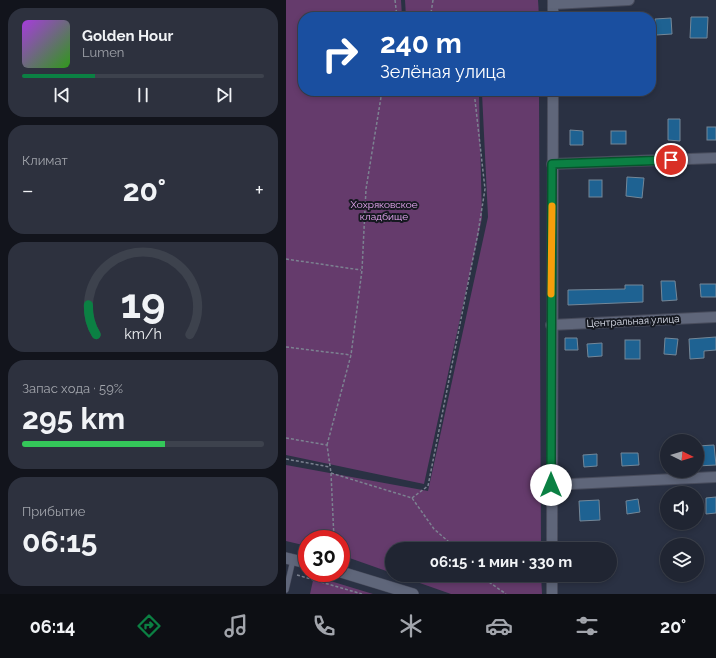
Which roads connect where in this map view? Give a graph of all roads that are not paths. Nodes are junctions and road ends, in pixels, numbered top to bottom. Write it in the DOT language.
graph roads {
  1 [pos="629,0"];
  2 [pos="553,2"];
  3 [pos="553,96"];
  4 [pos="716,158"];
  5 [pos="552,164"];
  6 [pos="716,317"];
  7 [pos="551,325"];
  8 [pos="716,477"];
  9 [pos="551,485"];
  10 [pos="552,542"];
  11 [pos="290,559"];
  12 [pos="350,575"];
  13 [pos="552,582"];
  14 [pos="286,590"];
  15 [pos="414,594"];
  16 [pos="552,594"];
  1 -- 2 [label="street"];
  3 -- 5 [label="street"];
  4 -- 5 [label="street"];
  5 -- 7 [label="street"];
  6 -- 7 [label="street, Центральная улица"];
  7 -- 9 [label="street"];
  8 -- 9 [label="street"];
  9 -- 10 [label="street"];
  11 -- 14 [label="lane"];
  12 -- 15 [label="street"];
  13 -- 16 [label="street"];
}
